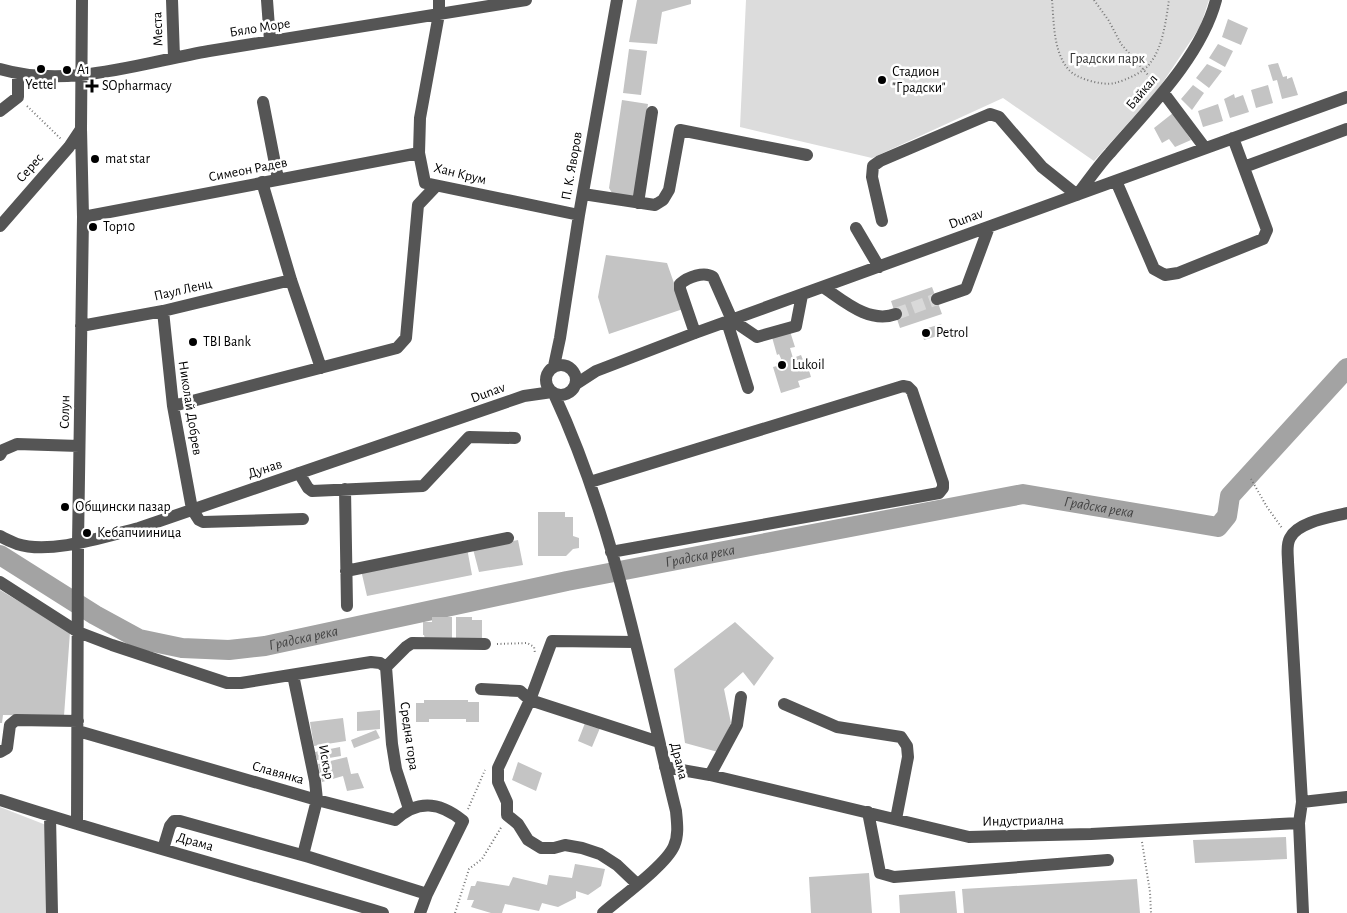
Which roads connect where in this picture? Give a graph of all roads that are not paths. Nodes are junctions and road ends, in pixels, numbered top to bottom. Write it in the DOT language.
graph roads {
  1 [pos="82,0"];
  2 [pos="172,0"];
  3 [pos="267,0"];
  4 [pos="439,0"];
  5 [pos="526,0"];
  6 [pos="618,0"];
  7 [pos="1216,0"];
  8 [pos="440,14"];
  9 [pos="270,42"];
  10 [pos="174,57"];
  11 [pos="0,69"];
  12 [pos="18,74"];
  13 [pos="81,76"];
  14 [pos="1163,92"];
  15 [pos="1347,97"];
  16 [pos="263,102"];
  17 [pos="0,112"];
  18 [pos="652,112"];
  19 [pos="81,129"];
  20 [pos="1347,129"];
  21 [pos="1233,138"];
  22 [pos="1205,148"];
  23 [pos="419,153"];
  24 [pos="807,155"];
  25 [pos="1244,167"];
  26 [pos="278,179"];
  27 [pos="1116,181"];
  28 [pos="262,182"];
  29 [pos="436,186"];
  30 [pos="583,194"];
  31 [pos="1077,195"];
  32 [pos="638,203"];
  33 [pos="579,215"];
  34 [pos="83,217"];
  35 [pos="882,221"];
  36 [pos="0,226"];
  37 [pos="989,227"];
  38 [pos="856,228"];
  39 [pos="879,267"];
  40 [pos="291,280"];
  41 [pos="823,287"];
  42 [pos="802,295"];
  43 [pos="937,299"];
  44 [pos="163,310"];
  45 [pos="896,314"];
  46 [pos="729,321"];
  47 [pos="81,326"];
  48 [pos="695,333"];
  49 [pos="321,368"];
  50 [pos="568,376"];
  51 [pos="748,388"];
  52 [pos="550,389"];
  53 [pos="172,406"];
  54 [pos="461,419"];
  55 [pos="570,429"];
  56 [pos="468,437"];
  57 [pos="516,438"];
  58 [pos="79,446"];
  59 [pos="0,455"];
  60 [pos="299,473"];
  61 [pos="590,482"];
  62 [pos="345,489"];
  63 [pos="192,509"];
  64 [pos="1347,513"];
  65 [pos="303,519"];
  66 [pos="0,536"];
  67 [pos="508,538"];
  68 [pos="78,543"];
  69 [pos="611,552"];
  70 [pos="346,571"];
  71 [pos="0,582"];
  72 [pos="623,589"];
  73 [pos="347,606"];
  74 [pos="78,632"];
  75 [pos="635,642"];
  76 [pos="485,644"];
  77 [pos="386,667"];
  78 [pos="292,675"];
  79 [pos="481,689"];
  80 [pos="741,697"];
  81 [pos="530,700"];
  82 [pos="784,704"];
  83 [pos="78,726"];
  84 [pos="659,742"];
  85 [pos="0,752"];
  86 [pos="665,767"];
  87 [pos="710,775"];
  88 [pos="1347,797"];
  89 [pos="0,800"];
  90 [pos="317,800"];
  91 [pos="1302,802"];
  92 [pos="409,809"];
  93 [pos="868,812"];
  94 [pos="50,816"];
  95 [pos="896,819"];
  96 [pos="1299,823"];
  97 [pos="77,824"];
  98 [pos="163,849"];
  99 [pos="303,855"];
  100 [pos="1108,860"];
  101 [pos="637,884"];
  102 [pos="427,894"];
  103 [pos="52,913"];
  104 [pos="383,913"];
  105 [pos="420,913"];
  106 [pos="603,913"];
  107 [pos="1304,913"];
  1 -- 13 [label="street, Солун"];
  2 -- 10 [label="street, Места"];
  3 -- 9 [label="street"];
  4 -- 8 [label="street, Хан Крум"];
  5 -- 8 [label="street, Бяло Море"];
  6 -- 30 [label="street, П. К. Яворов"];
  7 -- 14 [label="street, Байкал"];
  8 -- 9 [label="street, Бяло Море"];
  8 -- 23 [label="street, Хан Крум"];
  9 -- 10 [label="street, Бяло Море"];
  10 -- 13 [label="street, Бяло Море"];
  11 -- 12 [label="street, Бяло Море"];
  12 -- 13 [label="street, Бяло Море"];
  12 -- 17 [label="street"];
  13 -- 19 [label="street, Солун"];
  14 -- 22 [label="street"];
  14 -- 31 [label="street, Байкал"];
  15 -- 21 [label="street, Dunav"];
  16 -- 26 [label="street"];
  18 -- 32 [label="street"];
  19 -- 34 [label="street, Солун"];
  19 -- 36 [label="street, Серес"];
  20 -- 25 [label="street"];
  21 -- 22 [label="street, Dunav"];
  21 -- 25 [label="street"];
  22 -- 27 [label="street, Dunav"];
  23 -- 26 [label="street, Симеон Радев"];
  23 -- 29 [label="street, Хан Крум"];
  24 -- 32 [label="street"];
  25 -- 27 [label="street"];
  26 -- 28 [label="street, Симеон Радев"];
  27 -- 31 [label="street, Dunav"];
  28 -- 34 [label="street, Симеон Радев"];
  28 -- 40 [label="street"];
  29 -- 33 [label="street, Хан Крум"];
  29 -- 49 [label="street"];
  30 -- 32 [label="street"];
  30 -- 33 [label="street, П. К. Яворов"];
  31 -- 35 [label="street"];
  31 -- 37 [label="street, Dunav"];
  33 -- 50 [label="street, П. К. Яворов"];
  34 -- 47 [label="street, Солун"];
  37 -- 39 [label="street, Dunav"];
  37 -- 43 [label="street"];
  38 -- 39 [label="street"];
  39 -- 41 [label="street, Dunav"];
  40 -- 44 [label="street, Паул Ленц"];
  40 -- 49 [label="street"];
  41 -- 42 [label="street, Dunav"];
  41 -- 45 [label="street"];
  42 -- 46 [label="street, Dunav"];
  42 -- 46 [label="street"];
  44 -- 47 [label="street, Паул Ленц"];
  44 -- 53 [label="street, Николай Добрев"];
  46 -- 48 [label="street, Dunav"];
  46 -- 48 [label="street"];
  46 -- 51 [label="street"];
  47 -- 58 [label="street, Солун"];
  48 -- 50 [label="street, Dunav"];
  49 -- 53 [label="street"];
  50 -- 52 [label="street, Dunav"];
  50 -- 52 [label="street"];
  50 -- 55 [label="street, П. К. Яворов"];
  52 -- 54 [label="street, Dunav"];
  52 -- 55 [label="street, П. К. Яворов"];
  53 -- 63 [label="street, Николай Добрев"];
  54 -- 56 [label="street"];
  54 -- 60 [label="street, Дунав"];
  55 -- 61 [label="street, П. К. Яворов"];
  56 -- 57 [label="street"];
  56 -- 62 [label="street"];
  58 -- 59 [label="street"];
  58 -- 68 [label="street, Солун"];
  60 -- 62 [label="street"];
  60 -- 63 [label="street, Дунав"];
  61 -- 69 [label="street, П. К. Яворов"];
  61 -- 69 [label="street"];
  62 -- 70 [label="street"];
  63 -- 65 [label="street"];
  63 -- 68 [label="street, Дунав"];
  64 -- 91 [label="street"];
  66 -- 68 [label="street, Дунав"];
  67 -- 70 [label="street"];
  68 -- 74 [label="street, Солун"];
  69 -- 72 [label="street, П. К. Яворов"];
  70 -- 73 [label="street"];
  71 -- 74 [label="street"];
  72 -- 75 [label="street, Драма"];
  74 -- 78 [label="street"];
  74 -- 83 [label="street, Солун"];
  75 -- 81 [label="street"];
  75 -- 84 [label="street, Драма"];
  76 -- 77 [label="street"];
  77 -- 78 [label="street"];
  77 -- 92 [label="street, Средна гора"];
  78 -- 90 [label="street, Искър"];
  79 -- 81 [label="street"];
  80 -- 87 [label="street"];
  81 -- 84 [label="street"];
  81 -- 101 [label="street"];
  82 -- 95 [label="street"];
  83 -- 85 [label="street, Славянка"];
  83 -- 90 [label="street, Славянка"];
  83 -- 97 [label="street, Солун"];
  84 -- 86 [label="street, Драма"];
  86 -- 87 [label="street, Индустриална"];
  86 -- 101 [label="street, Драма"];
  87 -- 93 [label="street, Индустриална"];
  88 -- 91 [label="street"];
  89 -- 94 [label="street, Драма"];
  90 -- 92 [label="street, Славянка"];
  90 -- 99 [label="street, Искър"];
  91 -- 96 [label="street"];
  92 -- 102 [label="street, Славянка"];
  93 -- 95 [label="street, Индустриална"];
  93 -- 100 [label="street"];
  94 -- 97 [label="street, Драма"];
  94 -- 103 [label="street"];
  95 -- 96 [label="street, Индустриална"];
  96 -- 107 [label="street"];
  97 -- 98 [label="street, Драма"];
  98 -- 99 [label="street"];
  98 -- 104 [label="street, Драма"];
  99 -- 102 [label="street"];
  101 -- 106 [label="street, Драма"];
  102 -- 105 [label="street"];
}
